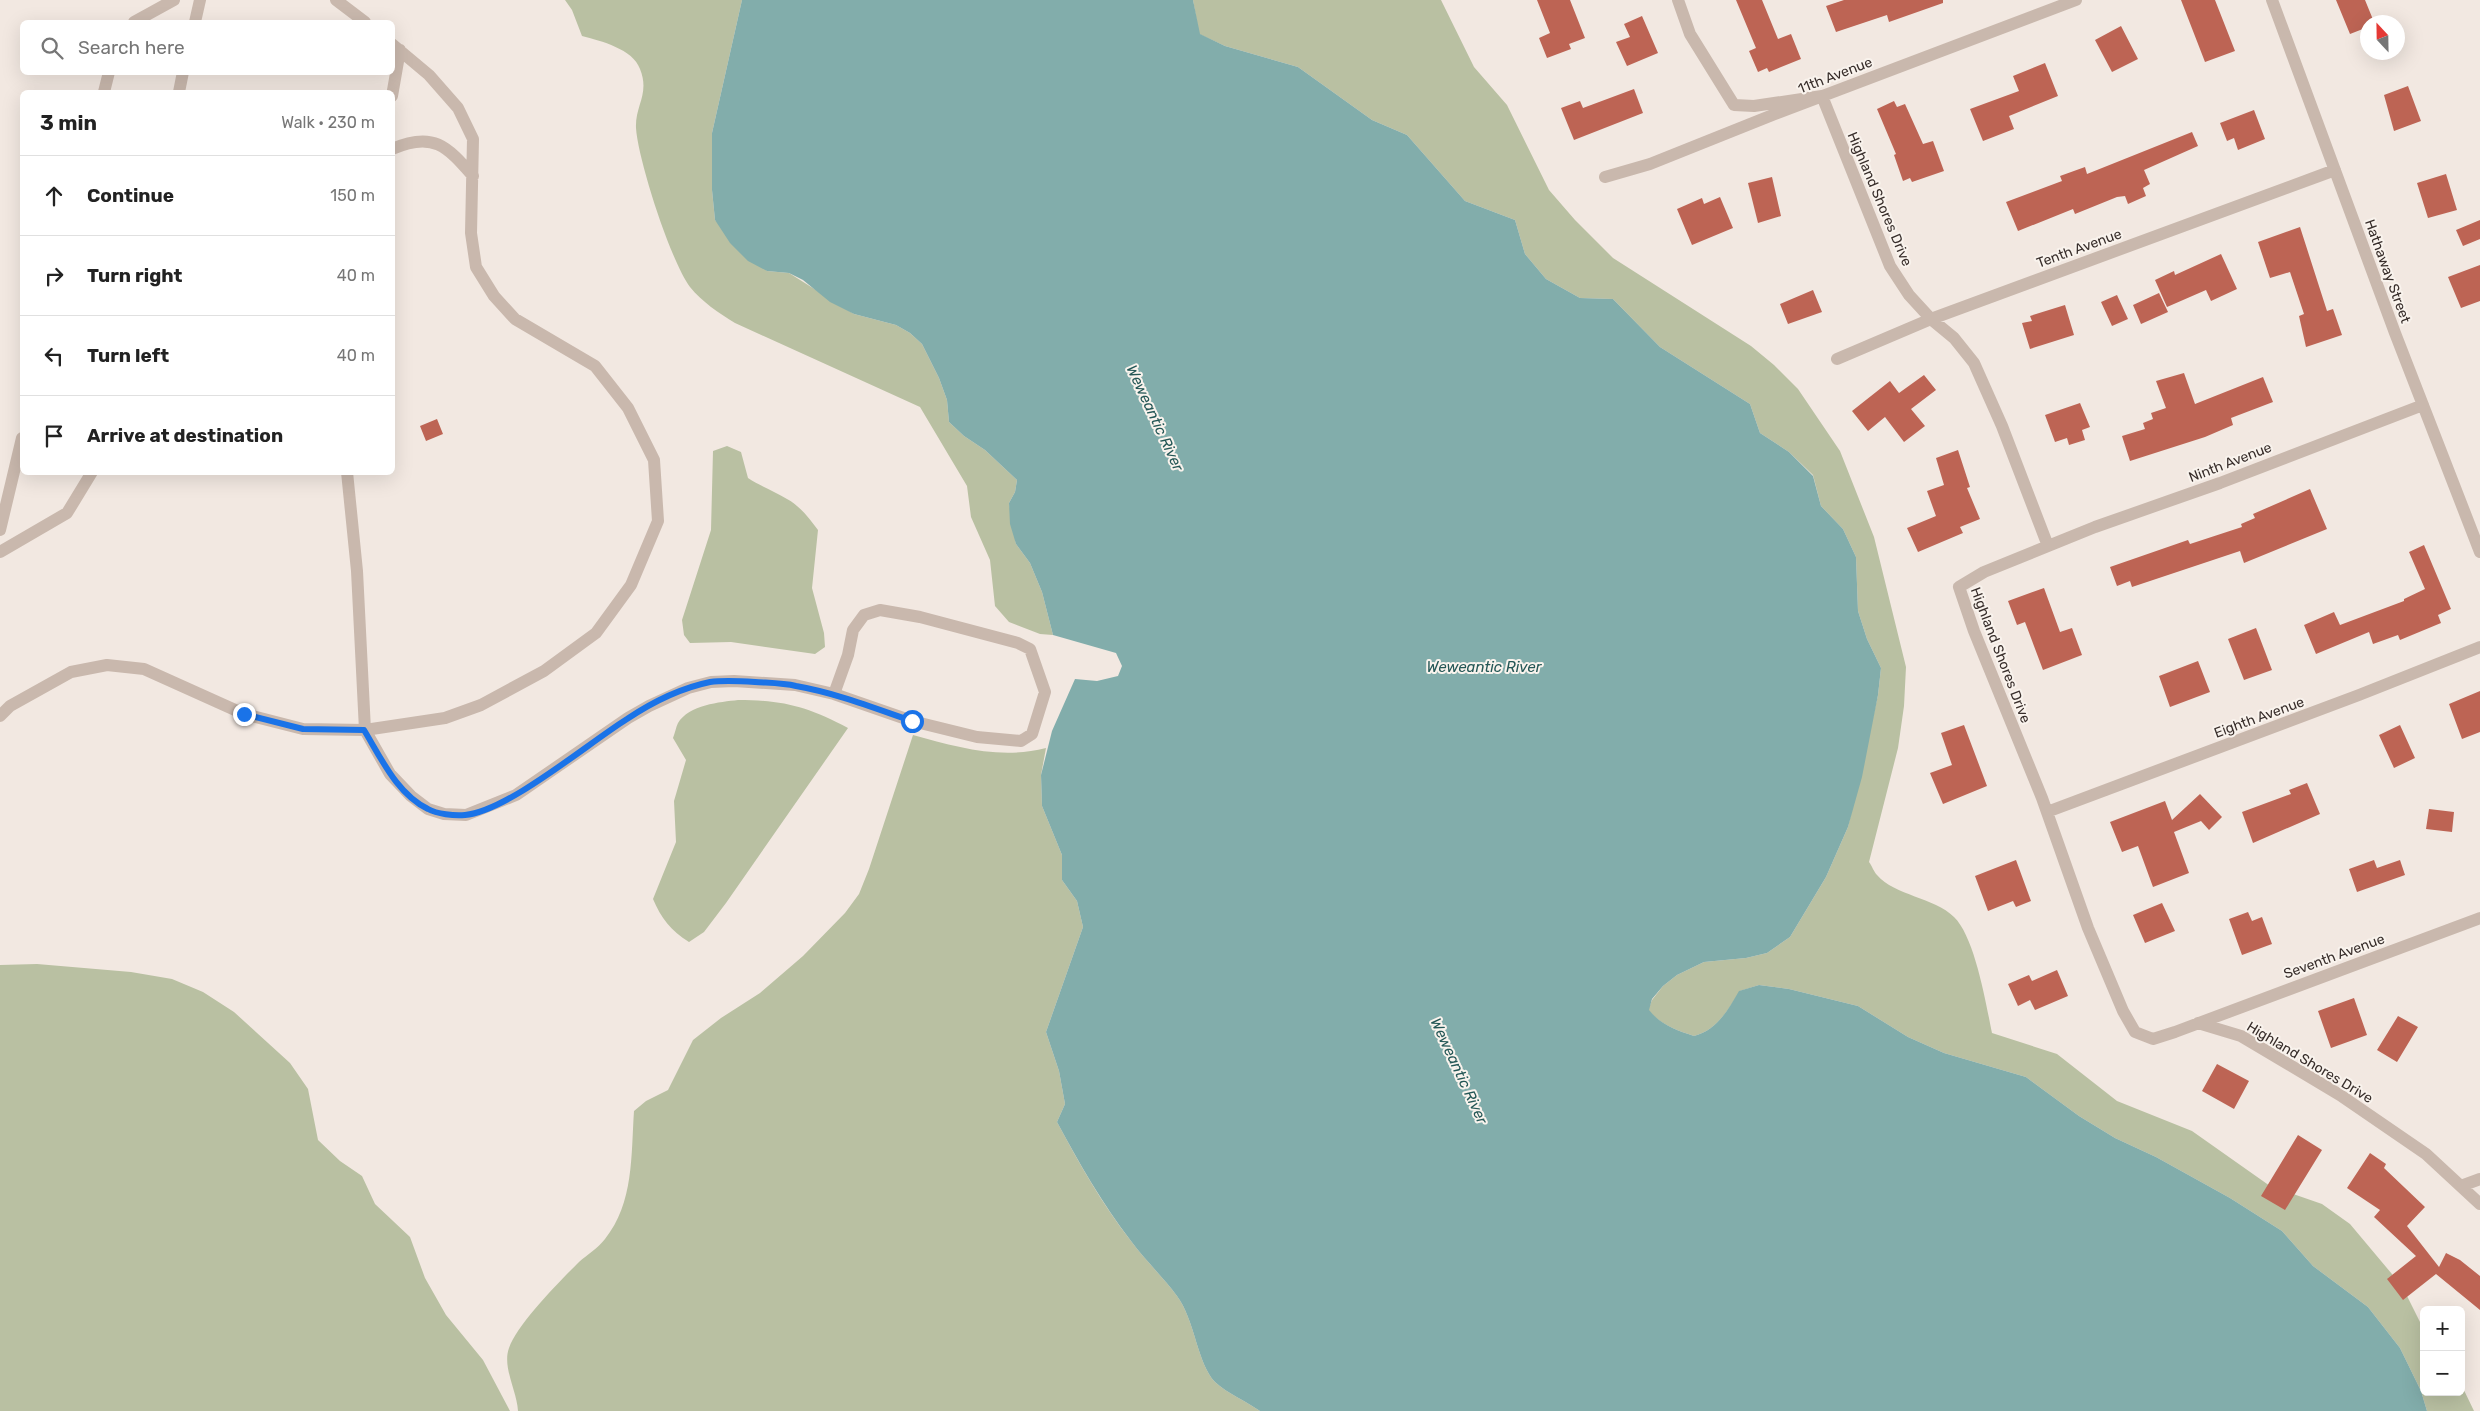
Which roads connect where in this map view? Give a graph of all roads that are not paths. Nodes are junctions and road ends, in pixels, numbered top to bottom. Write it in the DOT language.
graph roads {
  1 [pos="174,0"];
  2 [pos="200,0"];
  3 [pos="336,0"];
  4 [pos="1678,0"];
  5 [pos="2076,0"];
  6 [pos="2272,0"];
  7 [pos="138,20"];
  8 [pos="195,20"];
  9 [pos="362,20"];
  10 [pos="396,47"];
  11 [pos="108,75"];
  12 [pos="183,75"];
  13 [pos="394,75"];
  14 [pos="104,90"];
  15 [pos="180,90"];
  16 [pos="392,90"];
  17 [pos="1822,96"];
  18 [pos="395,148"];
  19 [pos="2335,170"];
  20 [pos="473,176"];
  21 [pos="1605,177"];
  22 [pos="1932,319"];
  23 [pos="1837,359"];
  24 [pos="2423,405"];
  25 [pos="20,446"];
  26 [pos="90,475"];
  27 [pos="347,475"];
  28 [pos="0,530"];
  29 [pos="2048,546"];
  30 [pos="0,552"];
  31 [pos="2480,552"];
  32 [pos="2480,647"];
  33 [pos="834,694"];
  34 [pos="0,716"];
  35 [pos="364,730"];
  36 [pos="2047,812"];
  37 [pos="2480,918"];
  38 [pos="2198,1023"];
  39 [pos="2480,1179"];
  40 [pos="2461,1186"];
  41 [pos="2480,1204"];
  1 -- 7 [label="street"];
  2 -- 8 [label="street"];
  3 -- 9 [label="street"];
  4 -- 17 [label="street"];
  5 -- 17 [label="street, 11th Avenue"];
  6 -- 19 [label="street, Hathaway Street"];
  10 -- 20 [label="street"];
  11 -- 14 [label="street"];
  12 -- 15 [label="street"];
  13 -- 16 [label="street"];
  17 -- 21 [label="street, 11th Avenue"];
  17 -- 22 [label="street, Highland Shores Drive"];
  18 -- 20 [label="street"];
  19 -- 22 [label="street, Tenth Avenue"];
  19 -- 24 [label="street, Hathaway Street"];
  20 -- 35 [label="street"];
  22 -- 23 [label="street, Tenth Avenue"];
  22 -- 29 [label="street, Highland Shores Drive"];
  24 -- 29 [label="street, Ninth Avenue"];
  24 -- 31 [label="street, Hathaway Street"];
  25 -- 28 [label="street"];
  26 -- 30 [label="street"];
  27 -- 35 [label="street"];
  29 -- 36 [label="street, Highland Shores Drive"];
  32 -- 36 [label="street, Eighth Avenue"];
  33 -- 33 [label="street"];
  33 -- 35 [label="street"];
  34 -- 35 [label="street"];
  36 -- 38 [label="street, Highland Shores Drive"];
  37 -- 38 [label="street, Seventh Avenue"];
  38 -- 40 [label="street, Highland Shores Drive"];
  39 -- 40 [label="street"];
  40 -- 41 [label="street, Highland Shores Drive"];
}
